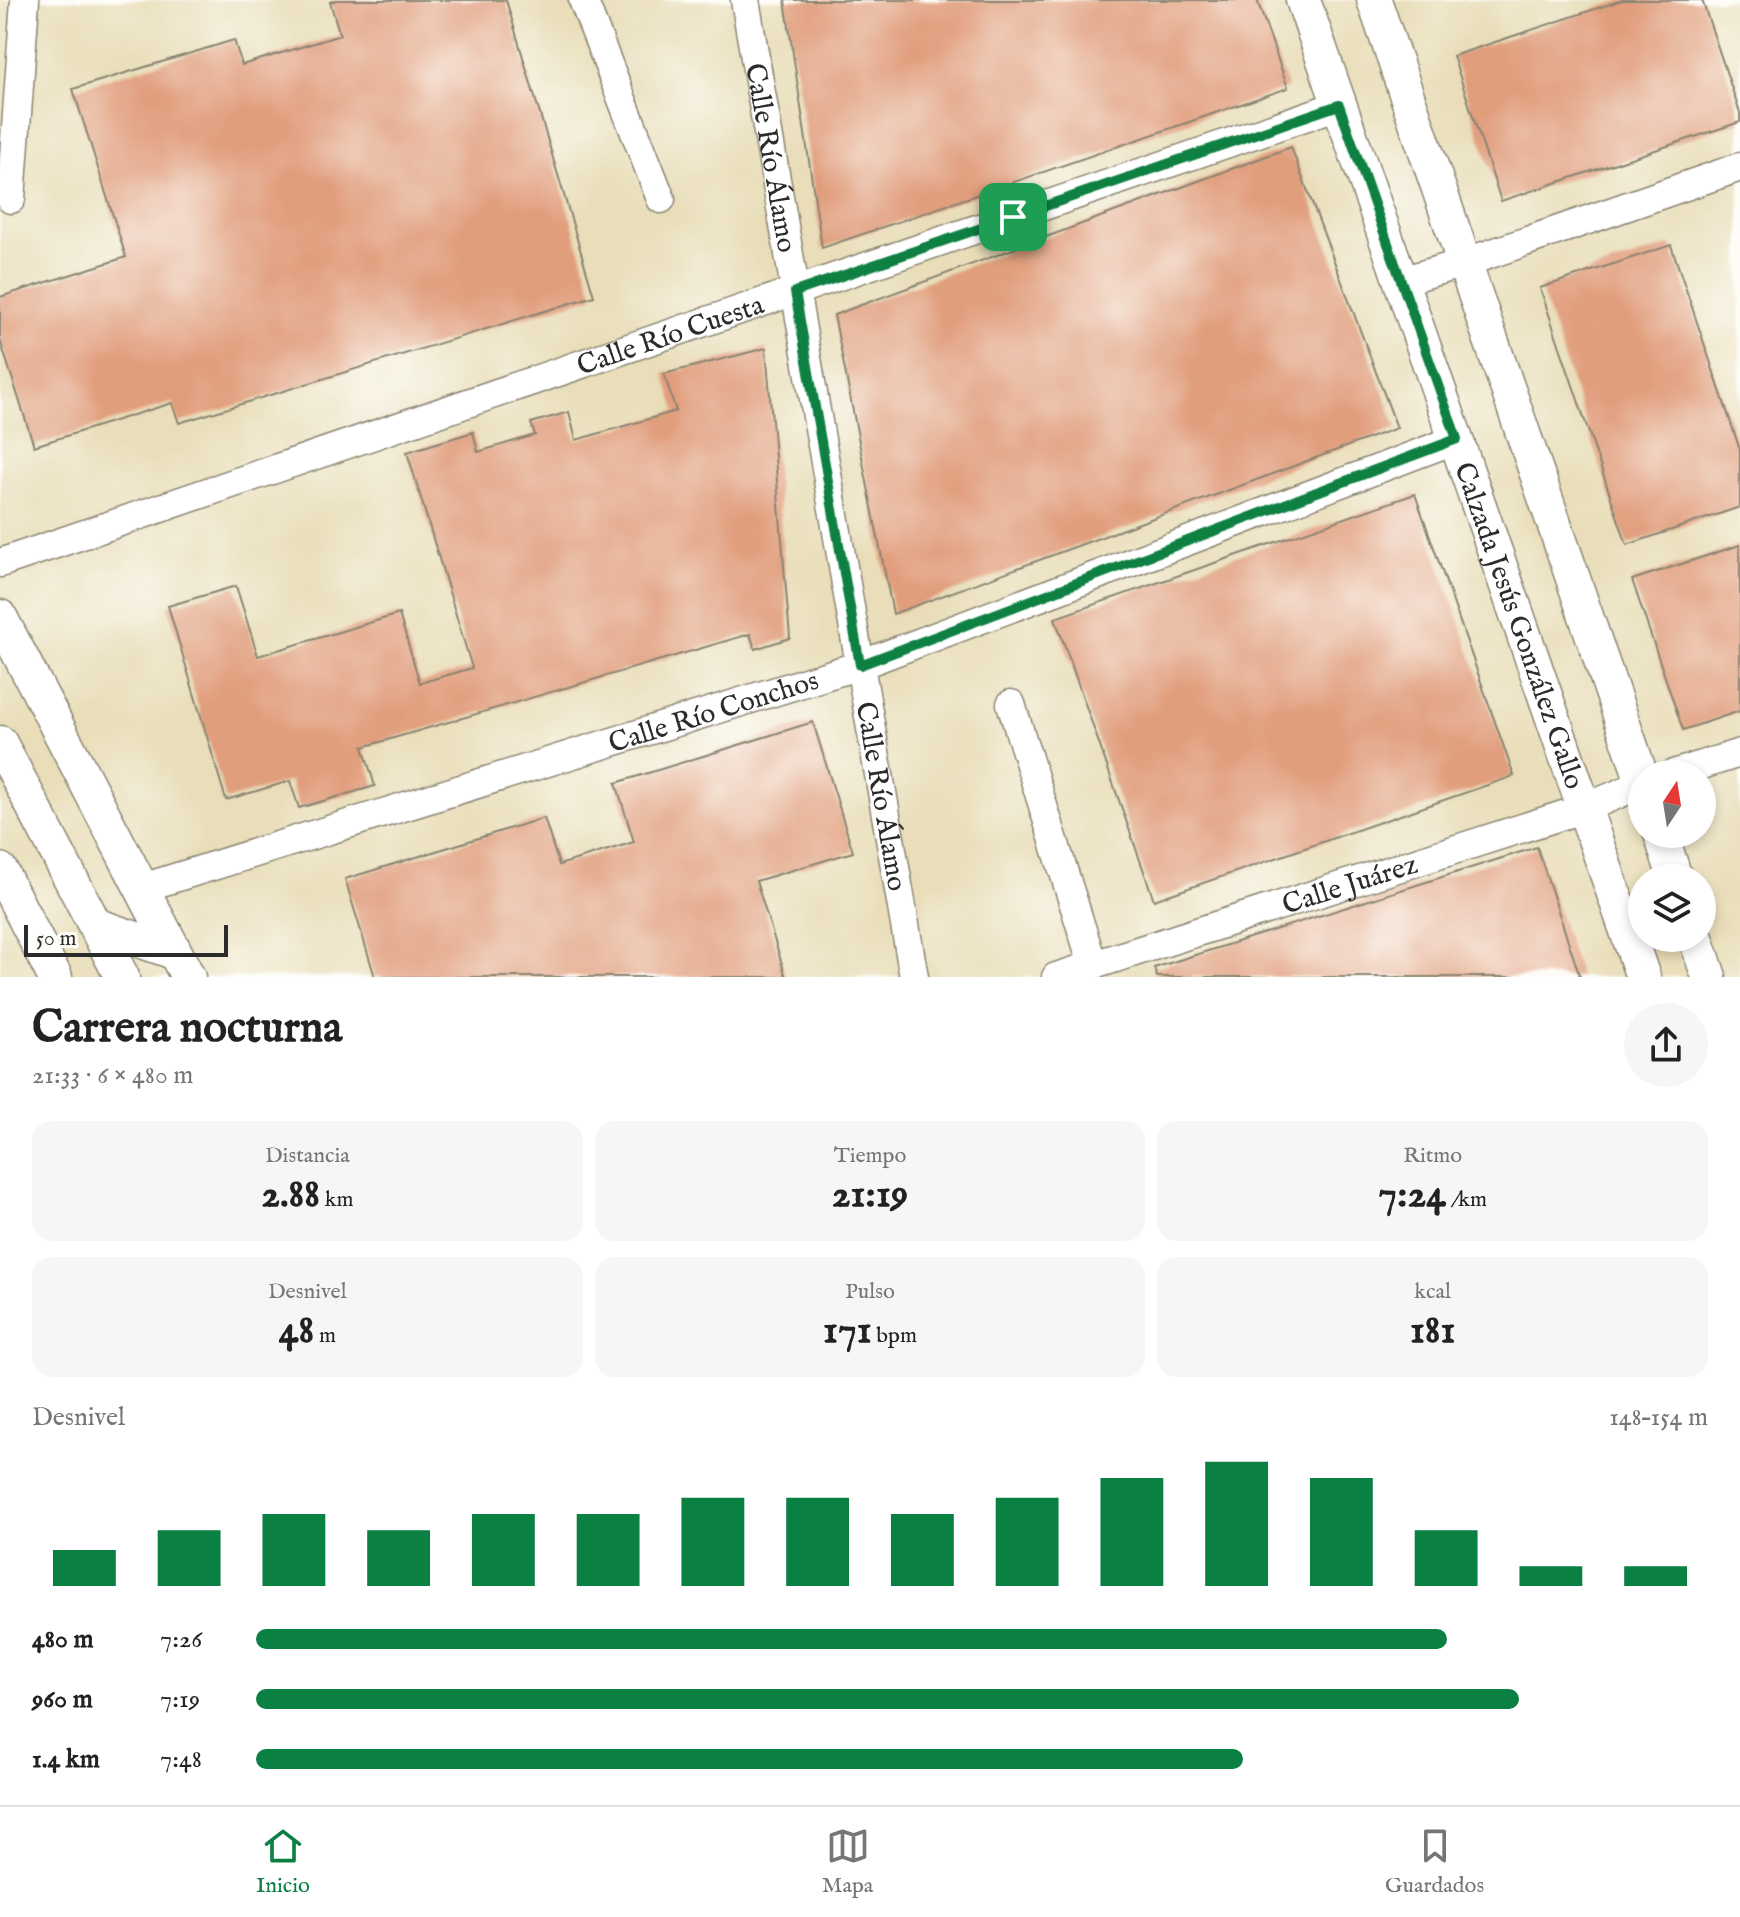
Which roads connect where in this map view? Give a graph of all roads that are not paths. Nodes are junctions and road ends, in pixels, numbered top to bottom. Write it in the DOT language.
graph roads {
  1 [pos="25,0"];
  2 [pos="583,0"];
  3 [pos="745,0"];
  4 [pos="1303,0"];
  5 [pos="1374,0"];
  6 [pos="1339,105"];
  7 [pos="1740,167"];
  8 [pos="11,199"];
  9 [pos="661,199"];
  10 [pos="1464,263"];
  11 [pos="1401,281"];
  12 [pos="795,292"];
  13 [pos="1457,439"];
  14 [pos="0,563"];
  15 [pos="0,617"];
  16 [pos="860,665"];
  17 [pos="1011,704"];
  18 [pos="0,743"];
  19 [pos="1740,753"];
  20 [pos="1635,760"];
  21 [pos="1716,761"];
  22 [pos="1628,788"];
  23 [pos="1585,808"];
  24 [pos="0,870"];
  25 [pos="142,888"];
  26 [pos="95,925"];
  27 [pos="1701,952"];
  28 [pos="181,964"];
  29 [pos="1093,965"];
  30 [pos="55,977"];
  31 [pos="122,977"];
  32 [pos="914,977"];
  33 [pos="1056,977"];
  34 [pos="1643,977"];
  35 [pos="1709,977"];
  1 -- 8 [label="street"];
  2 -- 9 [label="street"];
  3 -- 12 [label="street, Calle Río Álamo"];
  4 -- 6 [label="main road, Calzada Jesús González Gallo"];
  5 -- 10 [label="main road"];
  6 -- 11 [label="main road, Calzada Jesús González Gallo"];
  6 -- 12 [label="street, Calle Río Cuesta"];
  7 -- 10 [label="street"];
  10 -- 11 [label="street"];
  10 -- 20 [label="main road"];
  11 -- 13 [label="main road, Calzada Jesús González Gallo"];
  12 -- 14 [label="street, Calle Río Cuesta"];
  12 -- 16 [label="street, Calle Río Álamo"];
  13 -- 16 [label="street, Calle Río Conchos"];
  13 -- 23 [label="main road, Calzada Jesús González Gallo"];
  15 -- 25 [label="main road"];
  16 -- 25 [label="street, Calle Río Conchos"];
  16 -- 32 [label="street, Calle Río Álamo"];
  17 -- 29 [label="street"];
  18 -- 26 [label="main road"];
  19 -- 21 [label="street"];
  22 -- 23 [label="street, Calle Juárez"];
  23 -- 29 [label="street, Calle Juárez"];
  23 -- 34 [label="main road, Calzada Jesús González Gallo"];
  24 -- 30 [label="main road"];
  25 -- 28 [label="main road"];
  26 -- 28 [label="main road"];
  26 -- 31 [label="main road"];
  27 -- 35 [label="main road"];
  29 -- 33 [label="street, Calle Juárez"];
}
